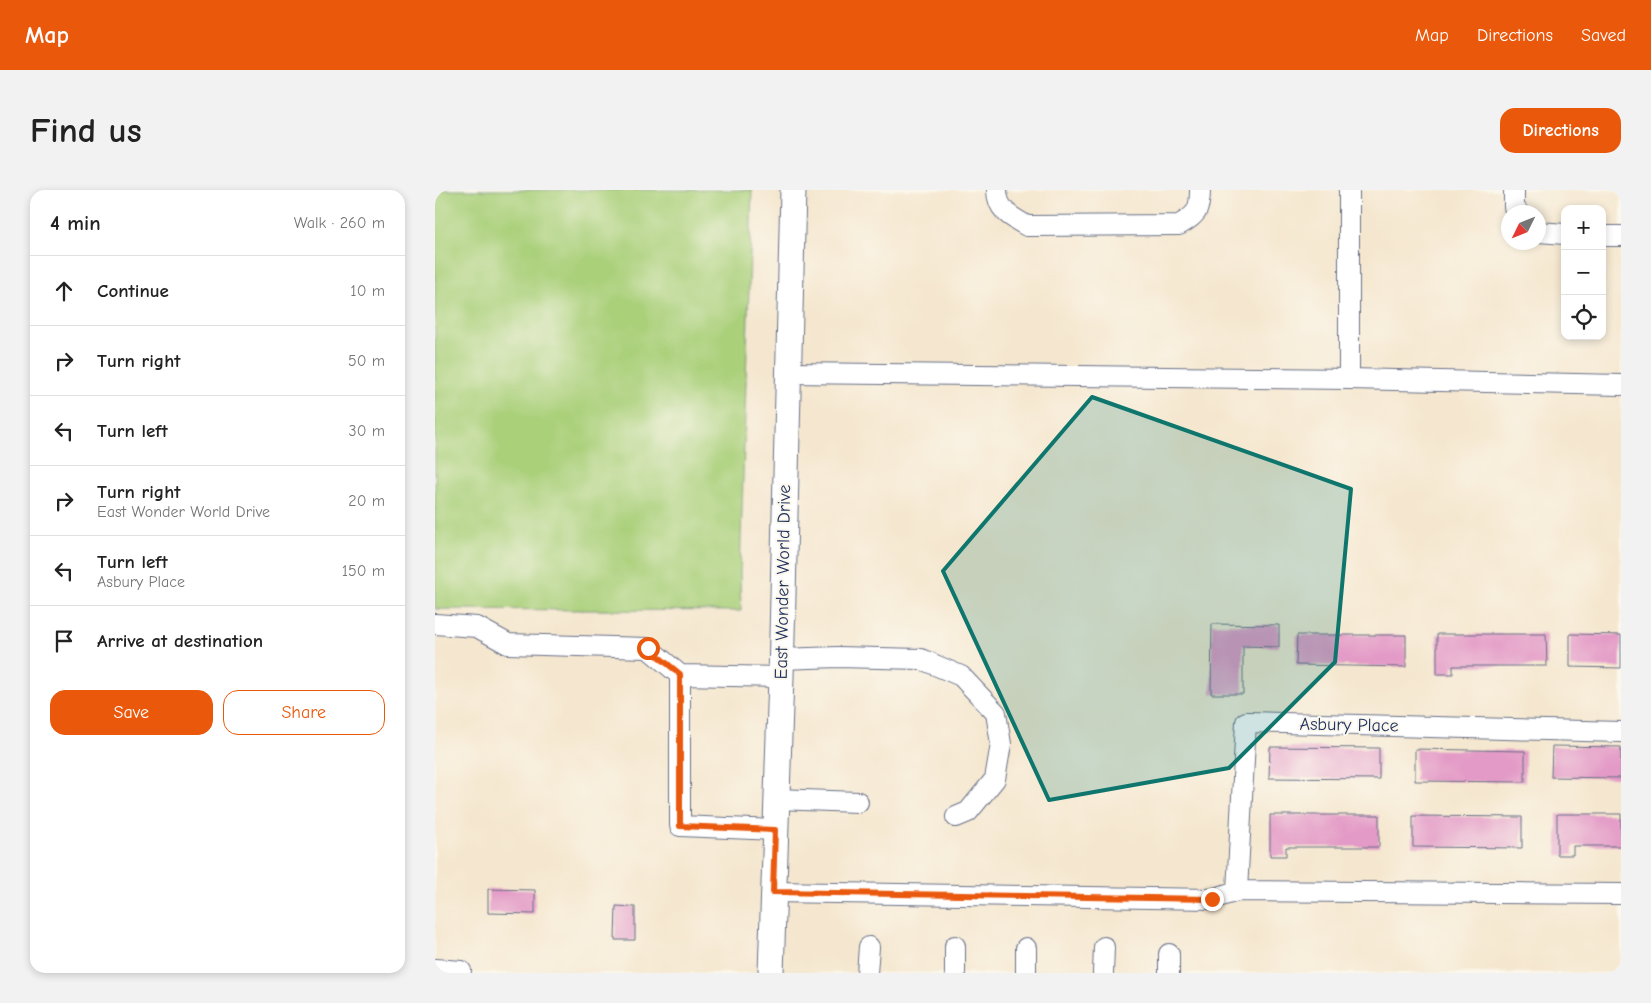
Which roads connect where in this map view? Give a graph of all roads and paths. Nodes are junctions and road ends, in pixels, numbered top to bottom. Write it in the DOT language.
graph roads {
  1 [pos="793,190"];
  2 [pos="997,190"];
  3 [pos="1200,190"];
  4 [pos="1349,190"];
  5 [pos="1515,190"];
  6 [pos="1514,205"];
  7 [pos="1546,233"];
  8 [pos="1561,234"];
  9 [pos="1606,236"];
  10 [pos="1621,236"];
  11 [pos="788,373"];
  12 [pos="1349,379"];
  13 [pos="1621,385"];
  14 [pos="435,624"];
  15 [pos="781,668"];
  16 [pos="680,674"];
  17 [pos="1621,732"];
  18 [pos="776,799"];
  19 [pos="858,802"];
  20 [pos="956,817"];
  21 [pos="775,830"];
  22 [pos="1237,891"];
  23 [pos="773,892"];
  24 [pos="1621,894"];
  25 [pos="955,946"];
  26 [pos="869,947"];
  27 [pos="1026,948"];
  28 [pos="1104,948"];
  29 [pos="435,969"];
  30 [pos="461,970"];
  31 [pos="771,973"];
  32 [pos="867,973"];
  33 [pos="955,973"];
  34 [pos="1026,973"];
  35 [pos="1103,973"];
  1 -- 11 [label="main road, East Wonder World Drive"];
  2 -- 3 [label="street"];
  4 -- 12 [label="street"];
  5 -- 6 [label="street"];
  7 -- 8 [label="street"];
  9 -- 10 [label="street"];
  11 -- 12 [label="street"];
  11 -- 15 [label="main road, East Wonder World Drive"];
  12 -- 13 [label="street"];
  14 -- 16 [label="street"];
  15 -- 16 [label="street"];
  15 -- 18 [label="main road, East Wonder World Drive"];
  15 -- 20 [label="street"];
  16 -- 21 [label="street"];
  17 -- 22 [label="street, Asbury Place"];
  18 -- 19 [label="street"];
  18 -- 21 [label="main road, East Wonder World Drive"];
  21 -- 23 [label="main road, East Wonder World Drive"];
  22 -- 23 [label="street"];
  22 -- 24 [label="street"];
  23 -- 31 [label="main road, East Wonder World Drive"];
  25 -- 33 [label="street"];
  26 -- 32 [label="street"];
  27 -- 34 [label="street"];
  28 -- 35 [label="street"];
  29 -- 30 [label="street"];
}
